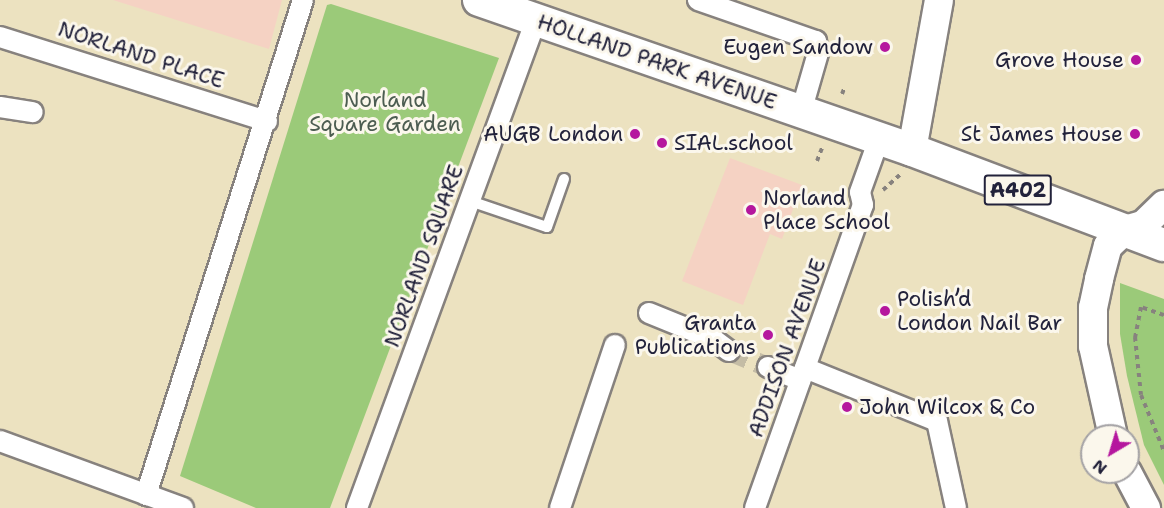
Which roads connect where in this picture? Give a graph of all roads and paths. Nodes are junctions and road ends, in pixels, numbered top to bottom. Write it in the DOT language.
graph roads {
  1 [pos="303,0"];
  2 [pos="479,0"];
  3 [pos="698,0"];
  4 [pos="939,0"];
  5 [pos="536,20"];
  6 [pos="0,37"];
  7 [pos="0,107"];
  8 [pos="33,112"];
  9 [pos="801,112"];
  10 [pos="267,121"];
  11 [pos="879,139"];
  12 [pos="822,147"];
  13 [pos="912,150"];
  14 [pos="817,161"];
  15 [pos="564,179"];
  16 [pos="470,201"];
  17 [pos="863,205"];
  18 [pos="1164,205"];
  19 [pos="1125,230"];
  20 [pos="1164,245"];
  21 [pos="649,313"];
  22 [pos="1164,315"];
  23 [pos="615,345"];
  24 [pos="729,351"];
  25 [pos="768,367"];
  26 [pos="803,374"];
  27 [pos="1110,424"];
  28 [pos="0,441"];
  29 [pos="1164,451"];
  30 [pos="1133,484"];
  31 [pos="146,495"];
  32 [pos="183,508"];
  33 [pos="357,508"];
  34 [pos="560,508"];
  35 [pos="755,508"];
  36 [pos="956,508"];
  37 [pos="1146,508"];
  1 -- 10 [label="street"];
  2 -- 5 [label="main road, HOLLAND PARK AVENUE / A402"];
  3 -- 9 [label="street, HOLLAND PARK AVENUE"];
  4 -- 13 [label="street"];
  5 -- 9 [label="main road, HOLLAND PARK AVENUE / A402"];
  5 -- 16 [label="street, NORLAND SQUARE"];
  6 -- 10 [label="street, NORLAND PLACE"];
  7 -- 8 [label="street"];
  9 -- 11 [label="main road, HOLLAND PARK AVENUE / A402"];
  10 -- 31 [label="street"];
  11 -- 13 [label="main road, HOLLAND PARK AVENUE / A402"];
  11 -- 17 [label="street, ADDISON AVENUE"];
  12 -- 14 [label="path"];
  13 -- 17 [label="path"];
  13 -- 19 [label="main road, HOLLAND PARK AVENUE / A402"];
  15 -- 16 [label="lane"];
  16 -- 33 [label="street, NORLAND SQUARE"];
  17 -- 26 [label="street, ADDISON AVENUE"];
  18 -- 19 [label="street"];
  19 -- 20 [label="main road, HOLLAND PARK AVENUE / A402"];
  19 -- 27 [label="street"];
  21 -- 24 [label="street"];
  22 -- 29 [label="path"];
  23 -- 34 [label="street"];
  25 -- 26 [label="street"];
  26 -- 35 [label="street, ADDISON AVENUE"];
  26 -- 36 [label="street"];
  28 -- 31 [label="street"];
  30 -- 37 [label="street"];
  31 -- 32 [label="street"];
}
